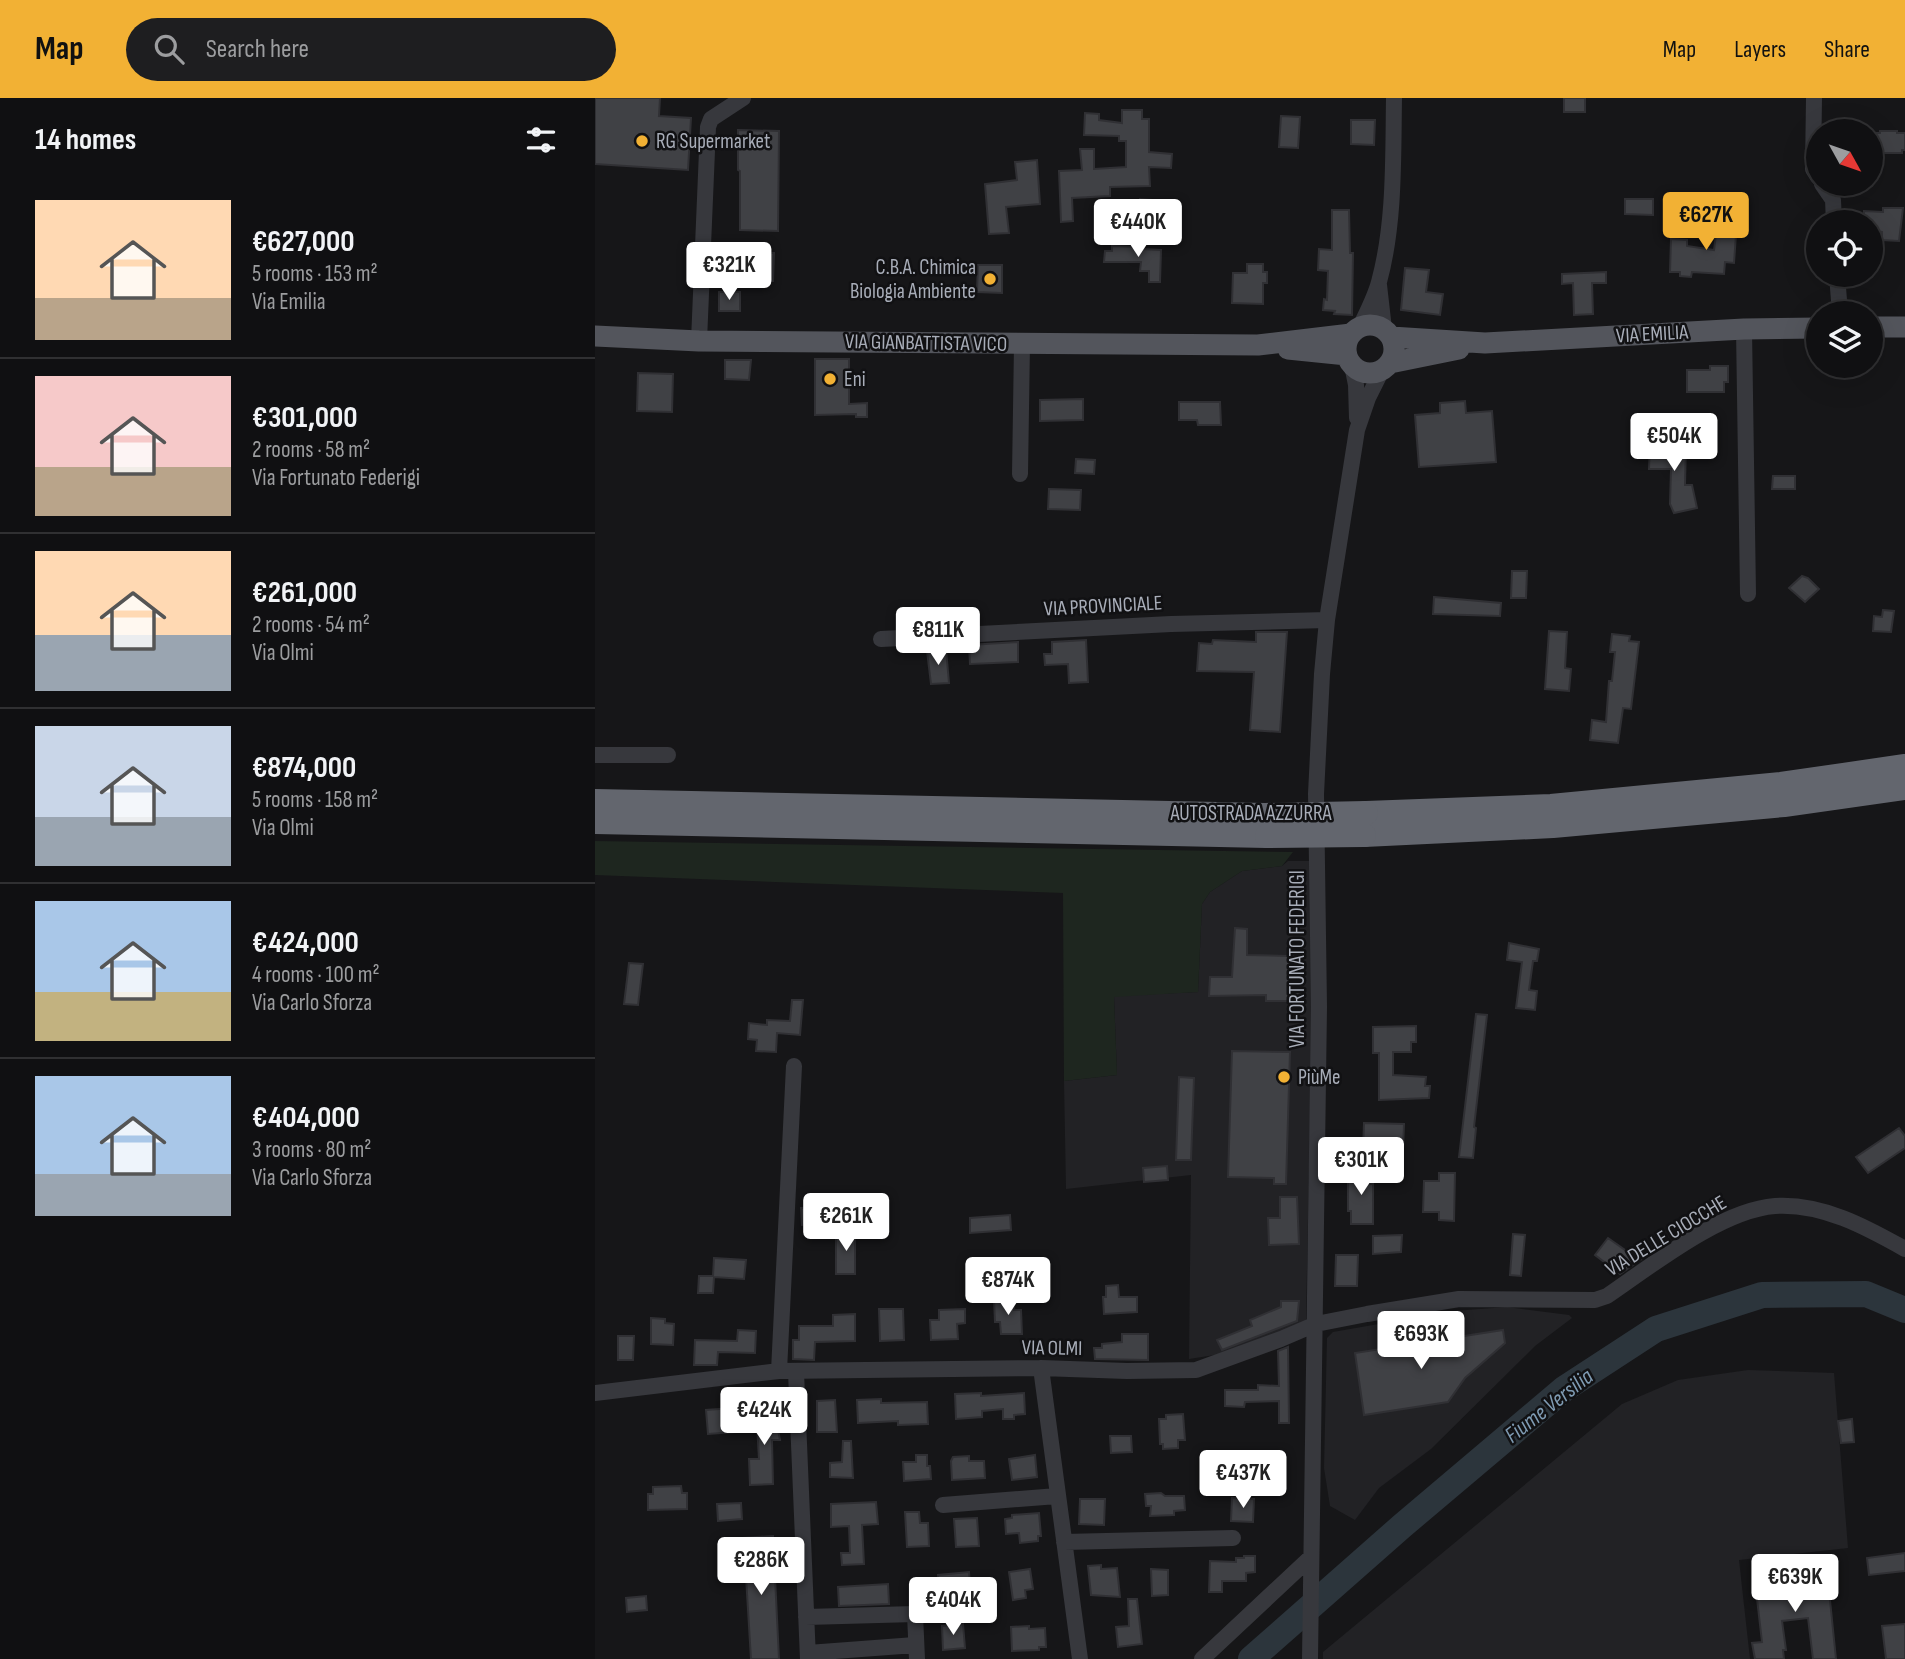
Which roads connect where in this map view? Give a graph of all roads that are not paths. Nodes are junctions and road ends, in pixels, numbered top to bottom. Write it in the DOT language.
graph roads {
  1 [pos="743,98"];
  2 [pos="1394,98"];
  3 [pos="1814,98"];
  4 [pos="1814,119"];
  5 [pos="1379,283"];
  6 [pos="1883,327"];
  7 [pos="1905,327"];
  8 [pos="1806,328"];
  9 [pos="1744,329"];
  10 [pos="1356,330"];
  11 [pos="1388,333"];
  12 [pos="595,336"];
  13 [pos="699,341"];
  14 [pos="1485,343"];
  15 [pos="1022,344"];
  16 [pos="1258,345"];
  17 [pos="1349,360"];
  18 [pos="1386,366"];
  19 [pos="1357,430"];
  20 [pos="1020,474"];
  21 [pos="1748,594"];
  22 [pos="1327,620"];
  23 [pos="881,639"];
  24 [pos="595,755"];
  25 [pos="669,755"];
  26 [pos="1905,766"];
  27 [pos="1905,788"];
  28 [pos="595,801"];
  29 [pos="595,822"];
  30 [pos="1365,824"];
  31 [pos="1266,825"];
  32 [pos="794,1066"];
  33 [pos="1905,1249"];
  34 [pos="1316,1324"];
  35 [pos="1041,1368"];
  36 [pos="779,1371"];
  37 [pos="796,1372"];
  38 [pos="595,1393"];
  39 [pos="1057,1496"];
  40 [pos="943,1505"];
  41 [pos="1233,1538"];
  42 [pos="1064,1542"];
  43 [pos="1311,1557"];
  44 [pos="806,1617"];
  45 [pos="916,1652"];
  46 [pos="808,1656"];
  47 [pos="1080,1659"];
  48 [pos="1202,1659"];
  49 [pos="1310,1659"];
  1 -- 13 [label="street"];
  2 -- 5 [label="street"];
  3 -- 4 [label="street"];
  5 -- 10 [label="street"];
  5 -- 11 [label="street"];
  6 -- 7 [label="main road"];
  8 -- 9 [label="main road, VIA EMILIA"];
  9 -- 14 [label="main road, VIA EMILIA"];
  9 -- 21 [label="street"];
  10 -- 11 [label="main road, VIA EMILIA"];
  10 -- 16 [label="main road, VIA GIANBATTISTA VICO"];
  10 -- 17 [label="main road"];
  11 -- 14 [label="main road, VIA EMILIA"];
  11 -- 18 [label="main road"];
  12 -- 13 [label="main road, VIA GIANBATTISTA VICO"];
  13 -- 15 [label="main road, VIA GIANBATTISTA VICO"];
  14 -- 18 [label="main road, VIA EMILIA"];
  15 -- 16 [label="main road, VIA GIANBATTISTA VICO"];
  15 -- 20 [label="street"];
  16 -- 17 [label="main road, VIA GIANBATTISTA VICO"];
  17 -- 18 [label="main road, VIA EMILIA"];
  17 -- 19 [label="street, VIA FORTUNATO FEDERIGI"];
  18 -- 19 [label="street, VIA FORTUNATO FEDERIGI"];
  19 -- 22 [label="street, VIA FORTUNATO FEDERIGI"];
  22 -- 23 [label="street, VIA PROVINCIALE"];
  22 -- 34 [label="street, VIA FORTUNATO FEDERIGI"];
  24 -- 25 [label="street"];
  26 -- 30 [label="highway, AUTOSTRADA AZZURRA"];
  27 -- 30 [label="highway, AUTOSTRADA AZZURRA"];
  28 -- 31 [label="highway, AUTOSTRADA AZZURRA"];
  29 -- 31 [label="highway, AUTOSTRADA AZZURRA"];
  30 -- 31 [label="highway, AUTOSTRADA AZZURRA, bridge"];
  32 -- 36 [label="street"];
  33 -- 34 [label="street, VIA DELLE CIOCCHE"];
  34 -- 35 [label="street, VIA OLMI"];
  34 -- 43 [label="street, VIA FORTUNATO FEDERIGI"];
  35 -- 37 [label="street, VIA OLMI"];
  35 -- 39 [label="street"];
  36 -- 37 [label="street, VIA OLMI"];
  36 -- 38 [label="street, VIA OLMI"];
  37 -- 44 [label="street"];
  39 -- 40 [label="street"];
  39 -- 42 [label="street"];
  41 -- 42 [label="street"];
  42 -- 47 [label="street"];
  43 -- 48 [label="street"];
  43 -- 49 [label="street, VIA FORTUNATO FEDERIGI"];
  44 -- 45 [label="street"];
  44 -- 46 [label="street"];
  45 -- 46 [label="street"];
}
